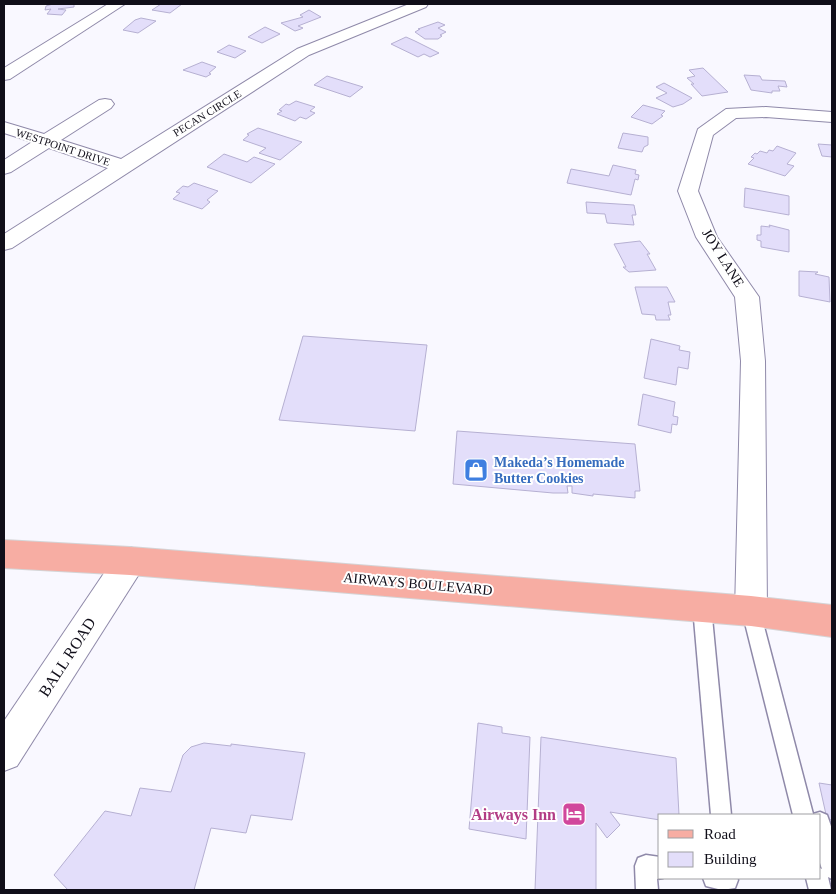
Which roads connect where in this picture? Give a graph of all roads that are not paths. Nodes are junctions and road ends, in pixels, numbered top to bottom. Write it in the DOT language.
graph roads {
  1 [pos="118,4"];
  2 [pos="421,4"];
  3 [pos="4,75"];
  4 [pos="105,104"];
  5 [pos="832,117"];
  6 [pos="4,128"];
  7 [pos="48,141"];
  8 [pos="122,166"];
  9 [pos="4,168"];
  10 [pos="4,243"];
  11 [pos="4,554"];
  12 [pos="130,561"];
  13 [pos="702,607"];
  14 [pos="751,611"];
  15 [pos="832,621"];
  16 [pos="4,753"];
  17 [pos="794,776"];
  18 [pos="721,814"];
  19 [pos="803,814"];
  20 [pos="815,814"];
  21 [pos="821,826"];
  22 [pos="658,868"];
  23 [pos="832,868"];
  24 [pos="647,890"];
  1 -- 3 [label="street"];
  2 -- 8 [label="street, PECAN CIRCLE"];
  4 -- 7 [label="street"];
  5 -- 14 [label="street, JOY LANE"];
  6 -- 7 [label="street, WESTPOINT DRIVE"];
  7 -- 8 [label="street, WESTPOINT DRIVE"];
  7 -- 9 [label="street"];
  8 -- 10 [label="street, PECAN CIRCLE"];
  11 -- 12 [label="main road, AIRWAYS BOULEVARD"];
  12 -- 13 [label="main road, AIRWAYS BOULEVARD"];
  12 -- 16 [label="street, BALL ROAD"];
  13 -- 14 [label="main road, AIRWAYS BOULEVARD"];
  13 -- 18 [label="lane"];
  14 -- 15 [label="main road, AIRWAYS BOULEVARD"];
  14 -- 17 [label="lane"];
  17 -- 19 [label="lane"];
  17 -- 20 [label="lane"];
  21 -- 23 [label="lane"];
  22 -- 24 [label="lane"];
}
